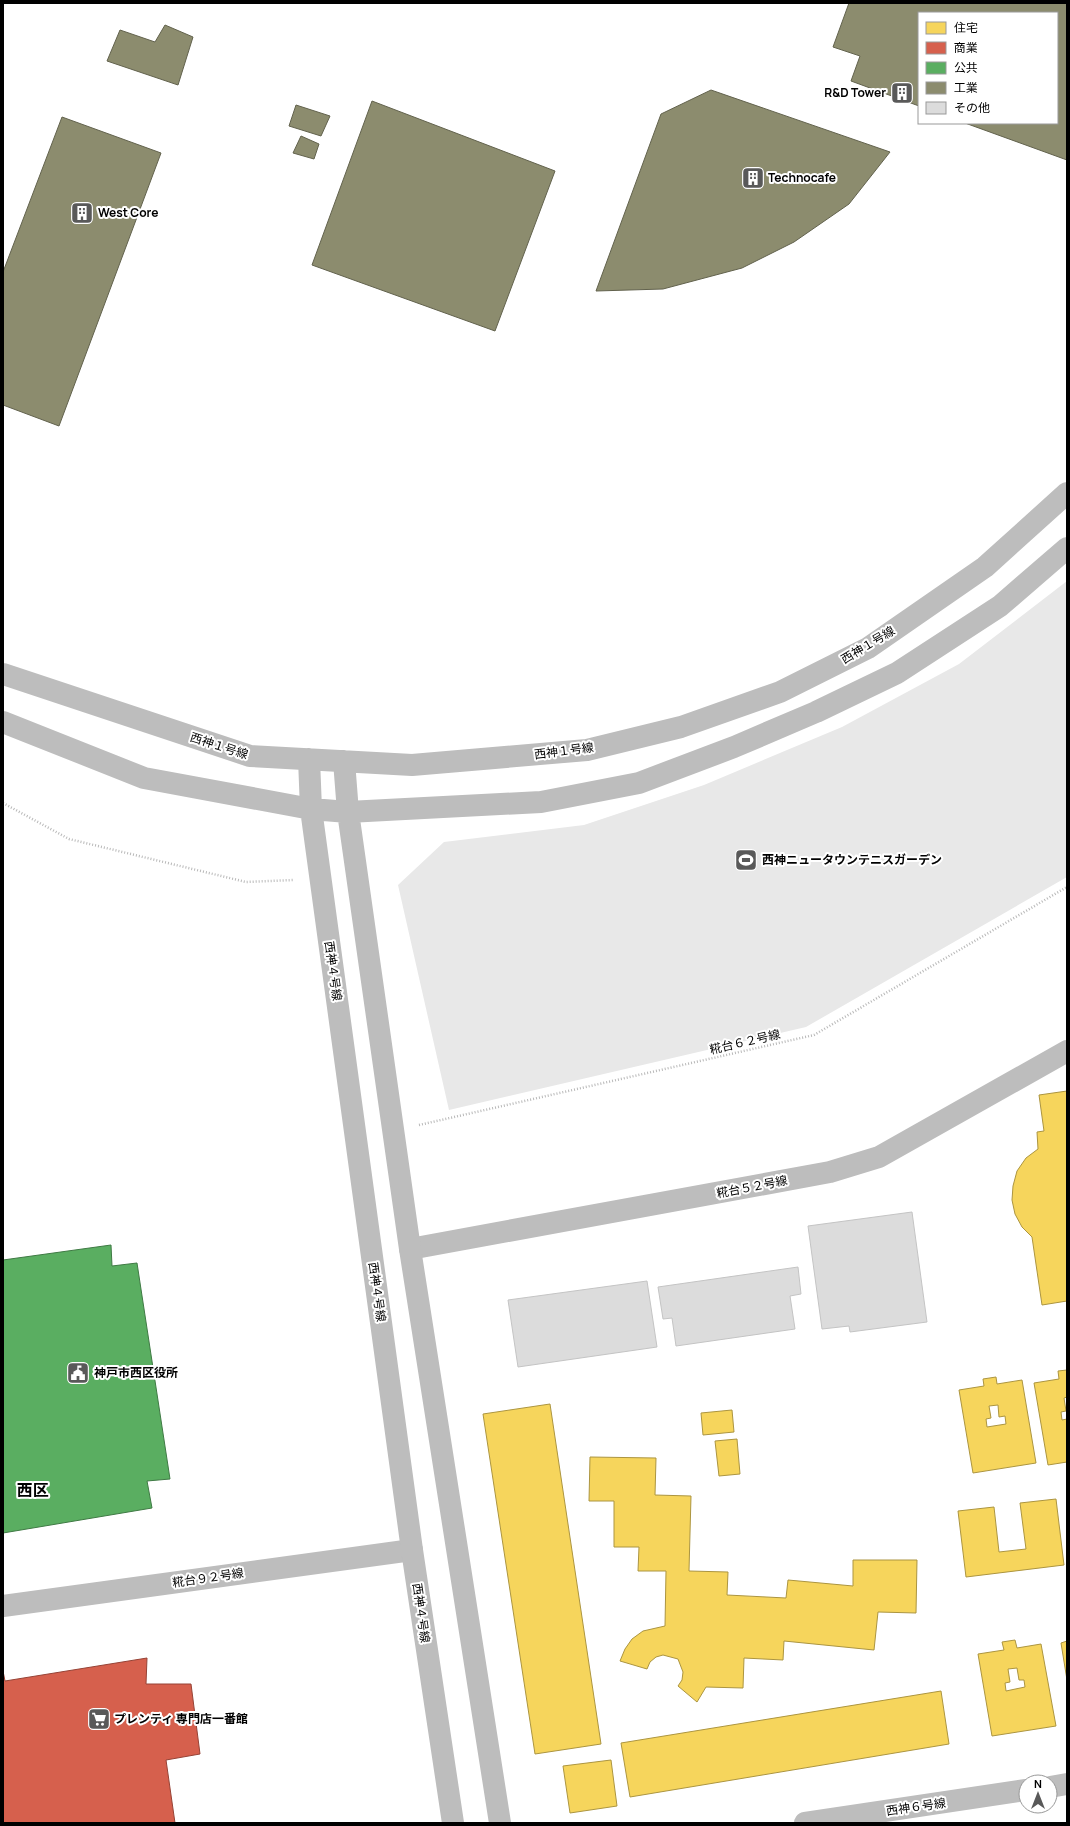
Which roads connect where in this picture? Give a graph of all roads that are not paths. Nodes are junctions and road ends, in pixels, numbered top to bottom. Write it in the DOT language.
graph roads {
  1 [pos="1067,493"];
  2 [pos="1067,548"];
  3 [pos="3,674"];
  4 [pos="3,722"];
  5 [pos="309,760"];
  6 [pos="344,762"];
  7 [pos="310,809"];
  8 [pos="348,812"];
  9 [pos="1067,1051"];
  10 [pos="410,1249"];
  11 [pos="412,1550"];
  12 [pos="3,1606"];
  13 [pos="1018,1791"];
  14 [pos="452,1823"];
  15 [pos="500,1823"];
  16 [pos="805,1823"];
  1 -- 6 [label="street, 西神１号線"];
  2 -- 8 [label="street"];
  3 -- 5 [label="street, 西神１号線"];
  4 -- 7 [label="street"];
  5 -- 6 [label="street, 西神１号線"];
  5 -- 7 [label="street, 西神４号線"];
  6 -- 8 [label="street"];
  7 -- 8 [label="street"];
  7 -- 11 [label="street, 西神４号線"];
  8 -- 10 [label="street"];
  9 -- 10 [label="street, 糀台５２号線"];
  10 -- 15 [label="street"];
  11 -- 12 [label="street, 糀台９２号線"];
  11 -- 14 [label="street, 西神４号線"];
  13 -- 16 [label="street, 西神６号線"];
}
